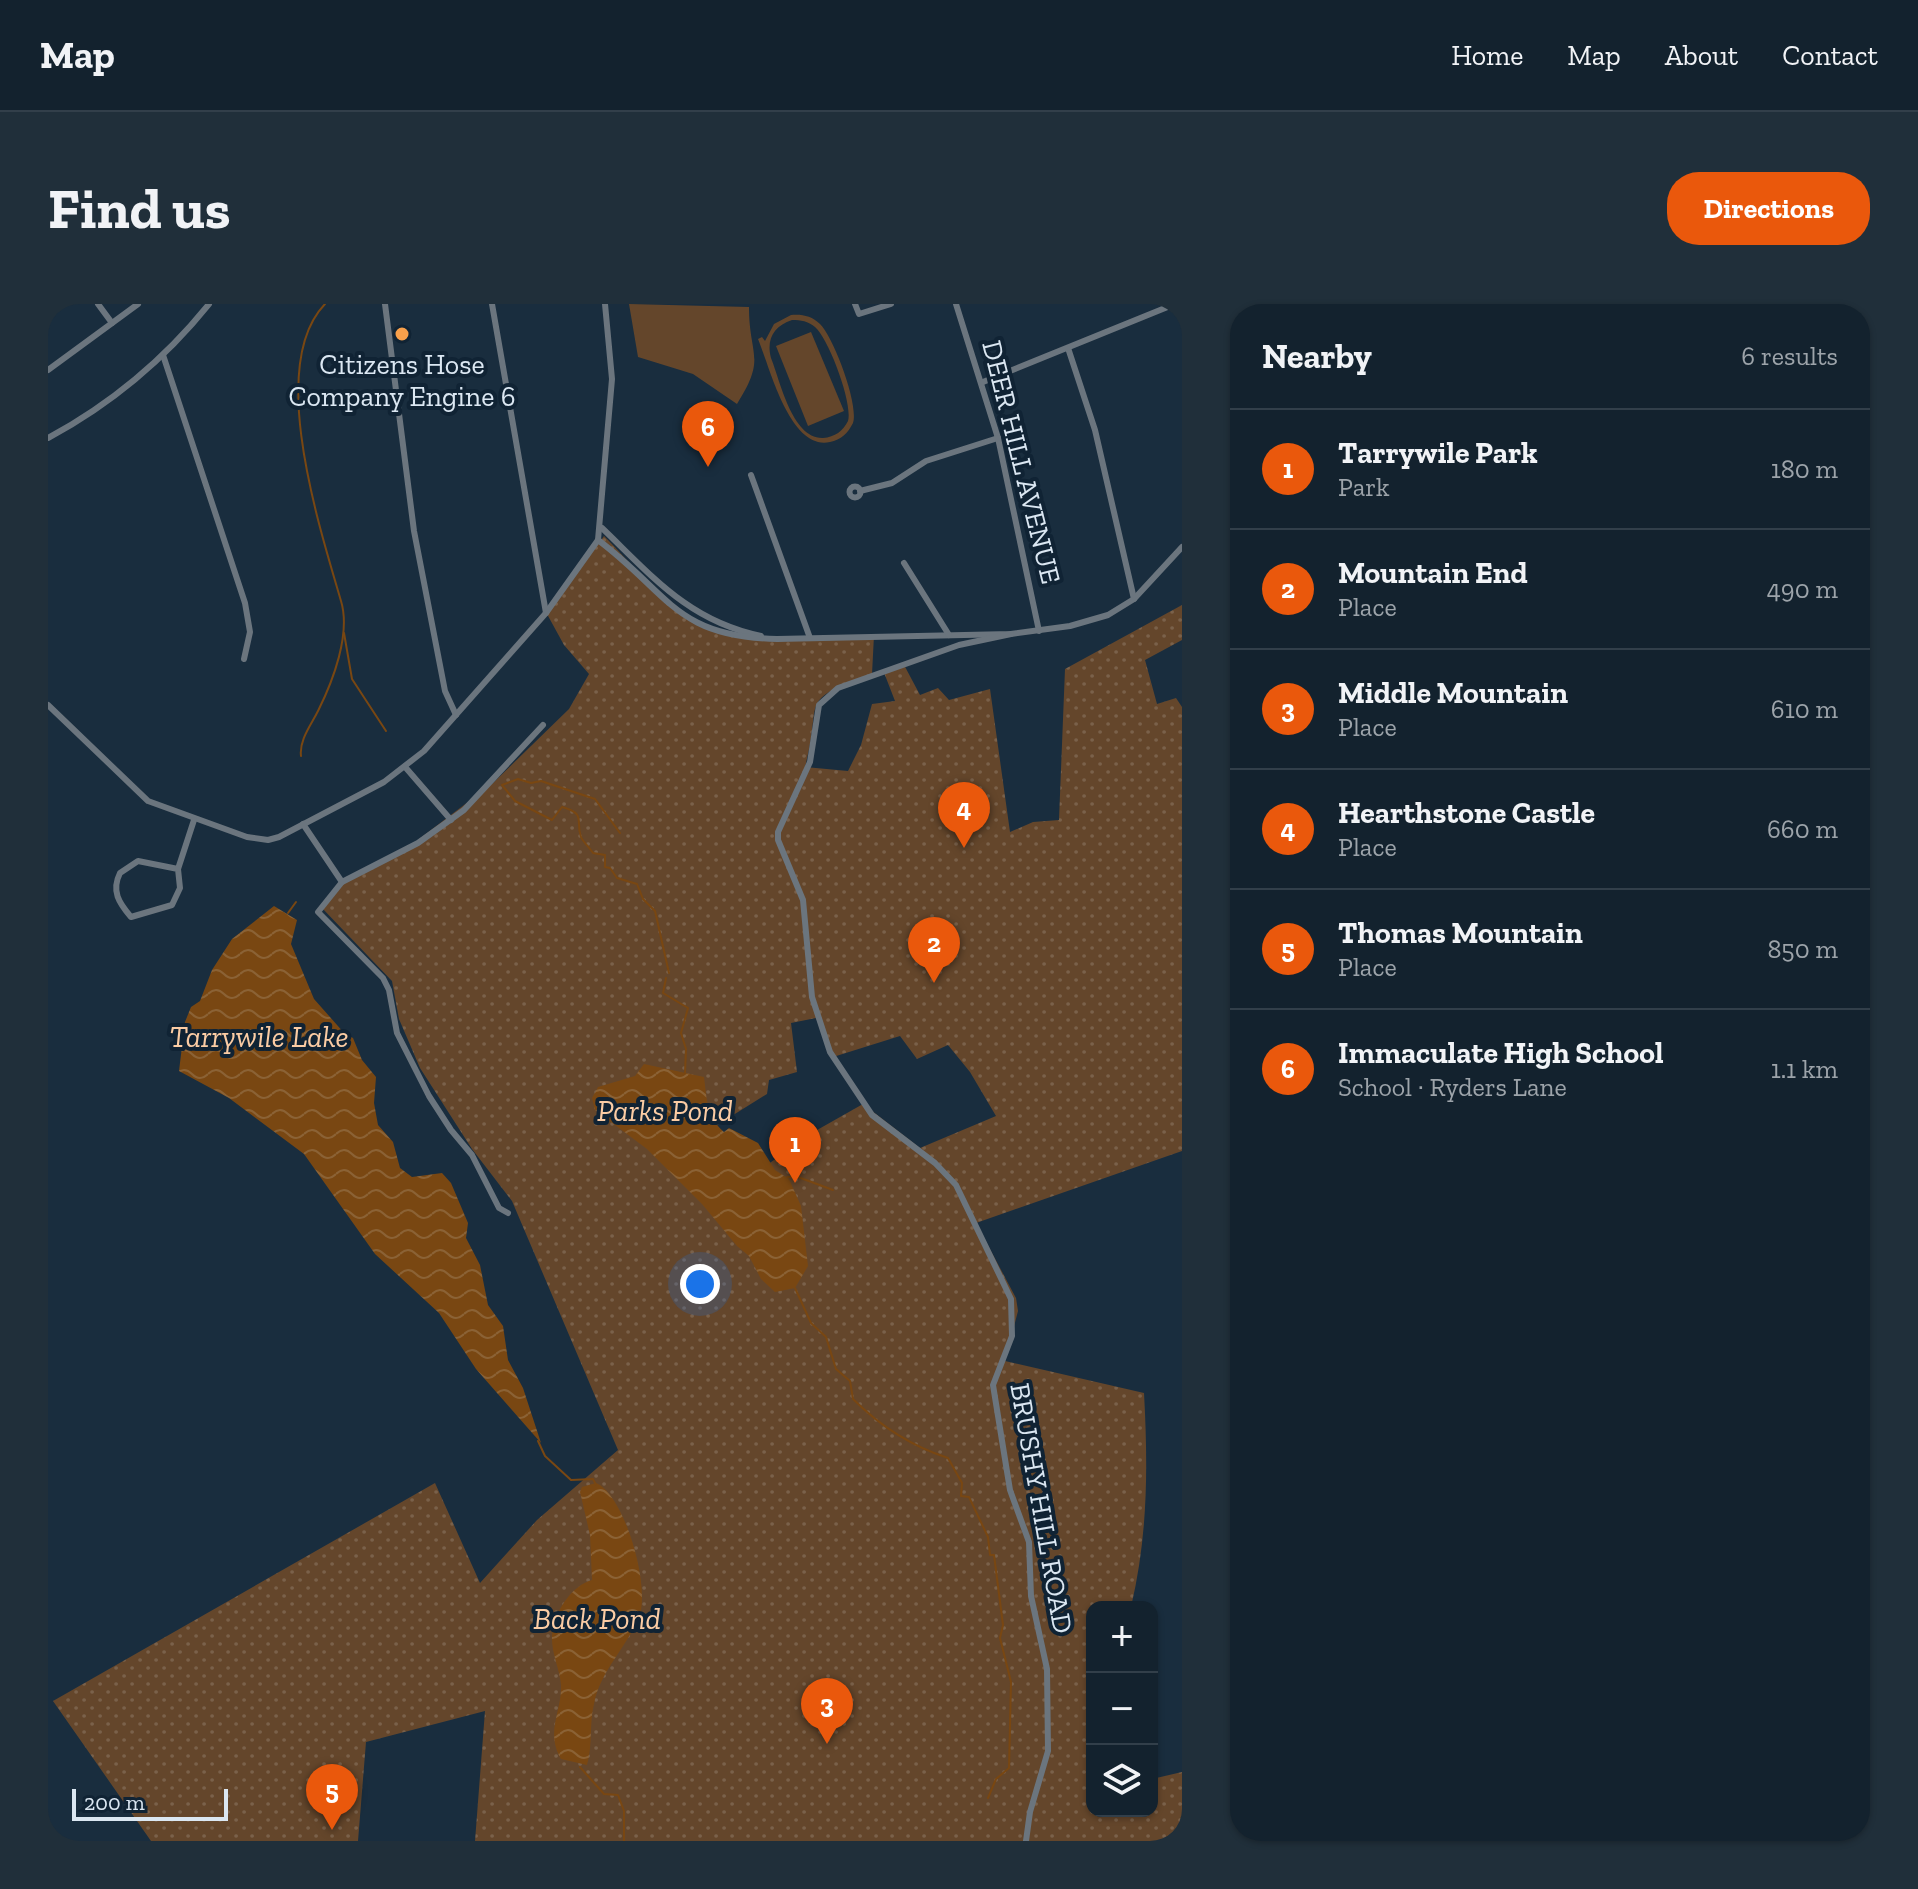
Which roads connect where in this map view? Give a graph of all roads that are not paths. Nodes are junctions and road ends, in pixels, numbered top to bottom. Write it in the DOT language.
graph roads {
  1 [pos="98,304"];
  2 [pos="138,304"];
  3 [pos="209,304"];
  4 [pos="385,304"];
  5 [pos="492,304"];
  6 [pos="605,304"];
  7 [pos="855,304"];
  8 [pos="891,304"];
  9 [pos="956,304"];
  10 [pos="1175,304"];
  11 [pos="112,323"];
  12 [pos="1068,348"];
  13 [pos="163,355"];
  14 [pos="48,370"];
  15 [pos="983,382"];
  16 [pos="48,438"];
  17 [pos="998,438"];
  18 [pos="751,475"];
  19 [pos="860,491"];
  20 [pos="602,528"];
  21 [pos="598,540"];
  22 [pos="1181,548"];
  23 [pos="904,563"];
  24 [pos="1134,599"];
  25 [pos="546,613"];
  26 [pos="1039,631"];
  27 [pos="1011,634"];
  28 [pos="949,635"];
  29 [pos="810,638"];
  30 [pos="777,639"];
  31 [pos="244,659"];
  32 [pos="48,705"];
  33 [pos="456,715"];
  34 [pos="543,725"];
  35 [pos="406,768"];
  36 [pos="194,820"];
  37 [pos="451,820"];
  38 [pos="303,824"];
  39 [pos="178,869"];
  40 [pos="342,882"];
  41 [pos="508,1213"];
  42 [pos="1026,1841"];
  1 -- 11 [label="street"];
  2 -- 11 [label="street"];
  3 -- 13 [label="street"];
  4 -- 33 [label="street"];
  5 -- 25 [label="street"];
  6 -- 20 [label="street"];
  7 -- 8 [label="street"];
  9 -- 15 [label="street, DEER HILL AVENUE"];
  10 -- 12 [label="street"];
  11 -- 14 [label="street"];
  12 -- 15 [label="street"];
  12 -- 24 [label="street"];
  13 -- 16 [label="street"];
  13 -- 31 [label="street"];
  15 -- 17 [label="street, DEER HILL AVENUE"];
  17 -- 19 [label="street"];
  17 -- 26 [label="street, DEER HILL AVENUE"];
  18 -- 29 [label="street"];
  20 -- 21 [label="street"];
  20 -- 30 [label="street"];
  21 -- 25 [label="street"];
  21 -- 30 [label="street"];
  22 -- 24 [label="street"];
  23 -- 28 [label="street"];
  24 -- 26 [label="street"];
  25 -- 33 [label="street"];
  26 -- 27 [label="street"];
  27 -- 28 [label="street"];
  27 -- 42 [label="street, BRUSHY HILL ROAD"];
  28 -- 29 [label="street"];
  29 -- 30 [label="street"];
  32 -- 36 [label="street"];
  33 -- 35 [label="street"];
  34 -- 37 [label="street"];
  35 -- 37 [label="street"];
  35 -- 38 [label="street"];
  36 -- 38 [label="street"];
  36 -- 39 [label="street"];
  37 -- 40 [label="street"];
  38 -- 40 [label="street"];
  39 -- 39 [label="street"];
  40 -- 41 [label="street"];
}
